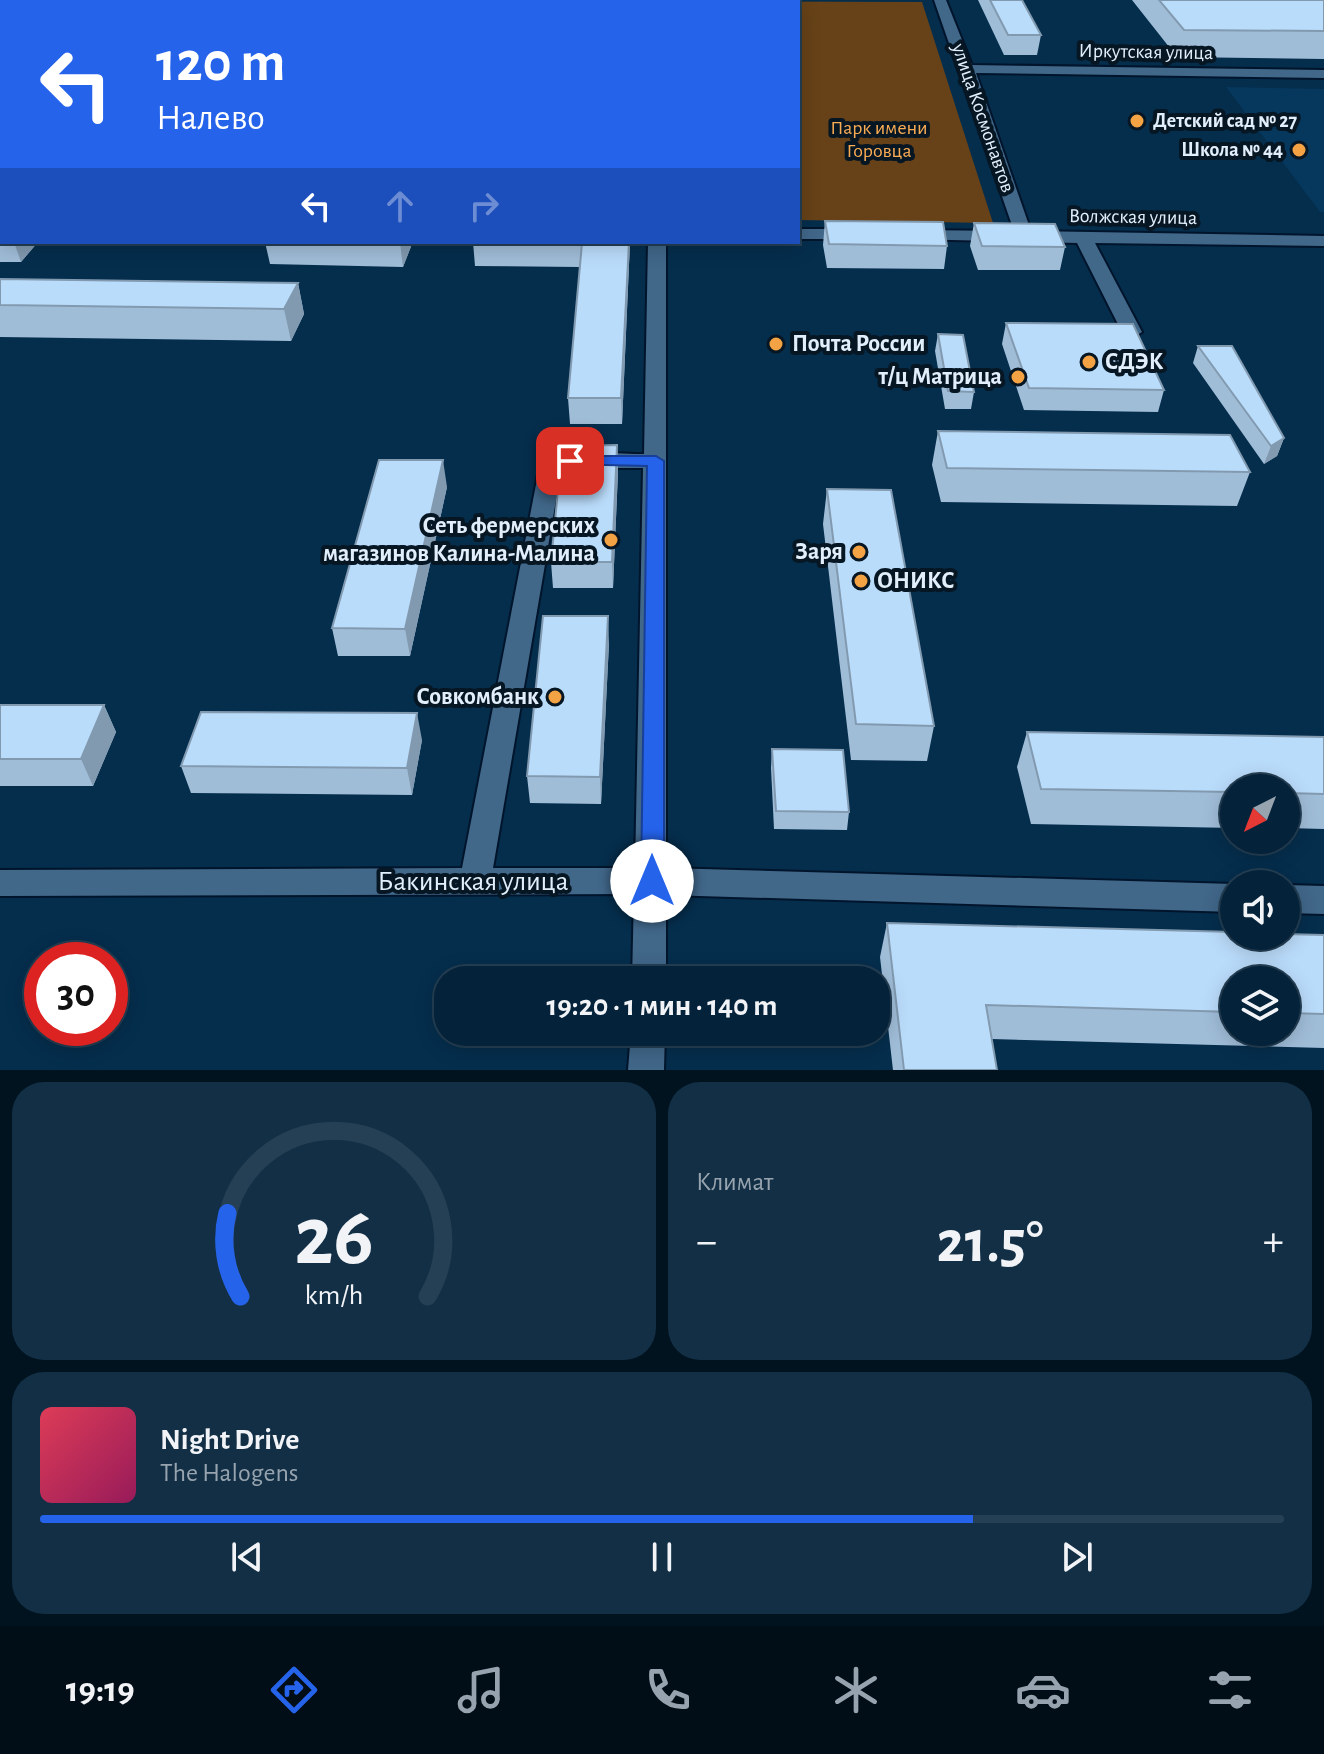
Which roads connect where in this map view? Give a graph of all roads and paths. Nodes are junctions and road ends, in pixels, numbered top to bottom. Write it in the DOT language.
graph roads {
  1 [pos="940,0"];
  2 [pos="967,69"];
  3 [pos="1324,74"];
  4 [pos="800,234"];
  5 [pos="1024,236"];
  6 [pos="1084,239"];
  7 [pos="1324,241"];
  8 [pos="657,244"];
  9 [pos="1132,332"];
  10 [pos="656,461"];
  11 [pos="652,881"];
  12 [pos="475,882"];
  13 [pos="0,883"];
  14 [pos="1220,898"];
  15 [pos="1300,899"];
  16 [pos="1324,900"];
  17 [pos="649,966"];
  18 [pos="647,1046"];
  19 [pos="646,1070"];
  1 -- 2 [label="street, улица Космонавтов"];
  2 -- 3 [label="street, Иркутская улица"];
  2 -- 5 [label="street, улица Космонавтов"];
  4 -- 5 [label="street, Волжская улица"];
  5 -- 6 [label="street, Волжская улица"];
  6 -- 7 [label="street, Волжская улица"];
  6 -- 9 [label="street"];
  8 -- 10 [label="street"];
  10 -- 11 [label="street"];
  10 -- 12 [label="street"];
  11 -- 12 [label="street, Бакинская улица"];
  11 -- 14 [label="street, Бакинская улица"];
  11 -- 17 [label="street"];
  12 -- 13 [label="street, Бакинская улица"];
  15 -- 16 [label="street"];
  18 -- 19 [label="street"];
}
